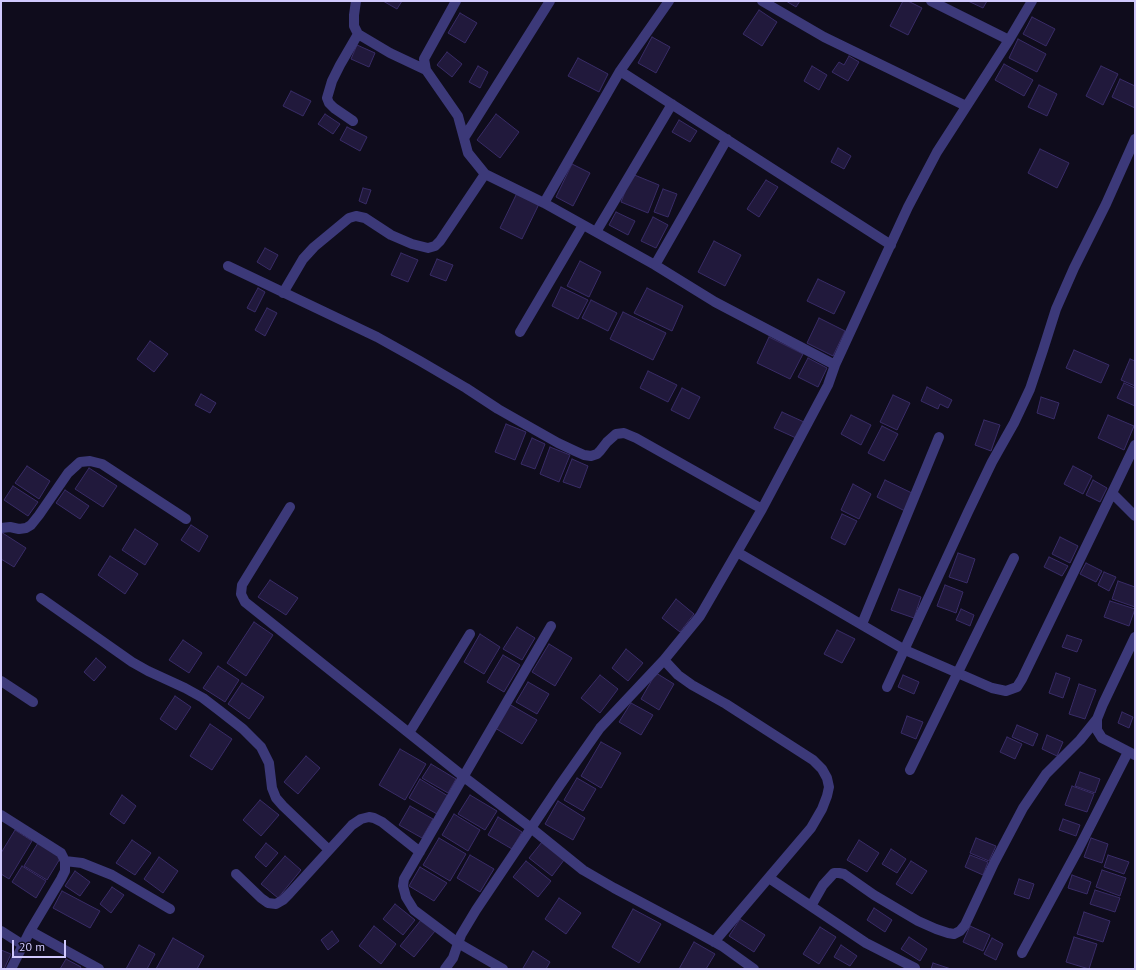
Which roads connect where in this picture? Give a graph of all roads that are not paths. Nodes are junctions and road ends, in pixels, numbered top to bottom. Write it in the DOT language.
graph roads {
  1 [pos="356,1"];
  2 [pos="456,1"];
  3 [pos="550,1"];
  4 [pos="669,1"];
  5 [pos="762,1"];
  6 [pos="931,1"];
  7 [pos="1032,1"];
  8 [pos="358,34"];
  9 [pos="1009,40"];
  10 [pos="426,70"];
  11 [pos="620,71"];
  12 [pos="672,104"];
  13 [pos="966,106"];
  14 [pos="353,120"];
  15 [pos="464,138"];
  16 [pos="1135,138"];
  17 [pos="727,139"];
  18 [pos="485,174"];
  19 [pos="544,203"];
  20 [pos="583,225"];
  21 [pos="596,232"];
  22 [pos="891,244"];
  23 [pos="655,265"];
  24 [pos="228,266"];
  25 [pos="283,293"];
  26 [pos="520,332"];
  27 [pos="835,365"];
  28 [pos="939,437"];
  29 [pos="1135,445"];
  30 [pos="1112,493"];
  31 [pos="290,507"];
  32 [pos="762,509"];
  33 [pos="1135,516"];
  34 [pos="186,519"];
  35 [pos="1,528"];
  36 [pos="737,552"];
  37 [pos="1014,558"];
  38 [pos="41,598"];
  39 [pos="862,624"];
  40 [pos="551,626"];
  41 [pos="470,634"];
  42 [pos="1135,637"];
  43 [pos="905,650"];
  44 [pos="664,660"];
  45 [pos="957,674"];
  46 [pos="1,681"];
  47 [pos="887,688"];
  48 [pos="33,702"];
  49 [pos="1097,719"];
  50 [pos="409,733"];
  51 [pos="1132,754"];
  52 [pos="910,770"];
  53 [pos="464,777"];
  54 [pos="1,815"];
  55 [pos="531,828"];
  56 [pos="329,850"];
  57 [pos="420,852"];
  58 [pos="65,862"];
  59 [pos="236,874"];
  60 [pos="770,878"];
  61 [pos="811,906"];
  62 [pos="170,910"];
  63 [pos="1,931"];
  64 [pos="30,931"];
  65 [pos="714,942"];
  66 [pos="458,943"];
  67 [pos="23,944"];
  68 [pos="1022,953"];
  69 [pos="915,968"];
  70 [pos="11,969"];
  71 [pos="99,969"];
  72 [pos="445,969"];
  73 [pos="503,969"];
  74 [pos="754,969"];
  1 -- 8 [label="street"];
  2 -- 10 [label="street"];
  3 -- 15 [label="street"];
  4 -- 11 [label="street"];
  5 -- 13 [label="street"];
  6 -- 9 [label="street"];
  7 -- 9 [label="street"];
  8 -- 10 [label="street"];
  8 -- 14 [label="street"];
  9 -- 13 [label="street"];
  10 -- 15 [label="street"];
  11 -- 12 [label="street"];
  11 -- 19 [label="street"];
  12 -- 17 [label="street"];
  12 -- 21 [label="street"];
  13 -- 22 [label="street"];
  15 -- 18 [label="street"];
  16 -- 43 [label="street"];
  17 -- 22 [label="street"];
  17 -- 23 [label="street"];
  18 -- 19 [label="street"];
  18 -- 25 [label="street"];
  19 -- 20 [label="street"];
  20 -- 21 [label="street"];
  20 -- 26 [label="street"];
  21 -- 23 [label="street"];
  22 -- 27 [label="street"];
  23 -- 27 [label="street"];
  24 -- 25 [label="street"];
  25 -- 32 [label="street"];
  27 -- 32 [label="street"];
  28 -- 39 [label="street"];
  29 -- 30 [label="street"];
  30 -- 33 [label="street"];
  30 -- 45 [label="street"];
  31 -- 50 [label="street"];
  32 -- 36 [label="street"];
  34 -- 35 [label="street"];
  36 -- 39 [label="street"];
  36 -- 44 [label="street"];
  37 -- 45 [label="street"];
  38 -- 56 [label="street"];
  39 -- 43 [label="street"];
  40 -- 53 [label="street"];
  41 -- 50 [label="street"];
  42 -- 49 [label="street"];
  43 -- 45 [label="street"];
  43 -- 47 [label="street"];
  44 -- 55 [label="street"];
  44 -- 60 [label="street"];
  45 -- 52 [label="street"];
  46 -- 48 [label="street"];
  49 -- 51 [label="street"];
  49 -- 61 [label="street"];
  50 -- 53 [label="street"];
  51 -- 68 [label="street"];
  53 -- 55 [label="street"];
  53 -- 57 [label="street"];
  54 -- 58 [label="street"];
  55 -- 65 [label="street"];
  55 -- 66 [label="street"];
  56 -- 57 [label="street"];
  56 -- 59 [label="street"];
  57 -- 66 [label="street"];
  58 -- 62 [label="street"];
  58 -- 64 [label="street"];
  60 -- 61 [label="street"];
  60 -- 65 [label="street"];
  61 -- 69 [label="street"];
  63 -- 67 [label="street"];
  64 -- 67 [label="street"];
  64 -- 71 [label="street"];
  65 -- 74 [label="street"];
  66 -- 72 [label="street"];
  66 -- 73 [label="street"];
  67 -- 70 [label="street"];
}
